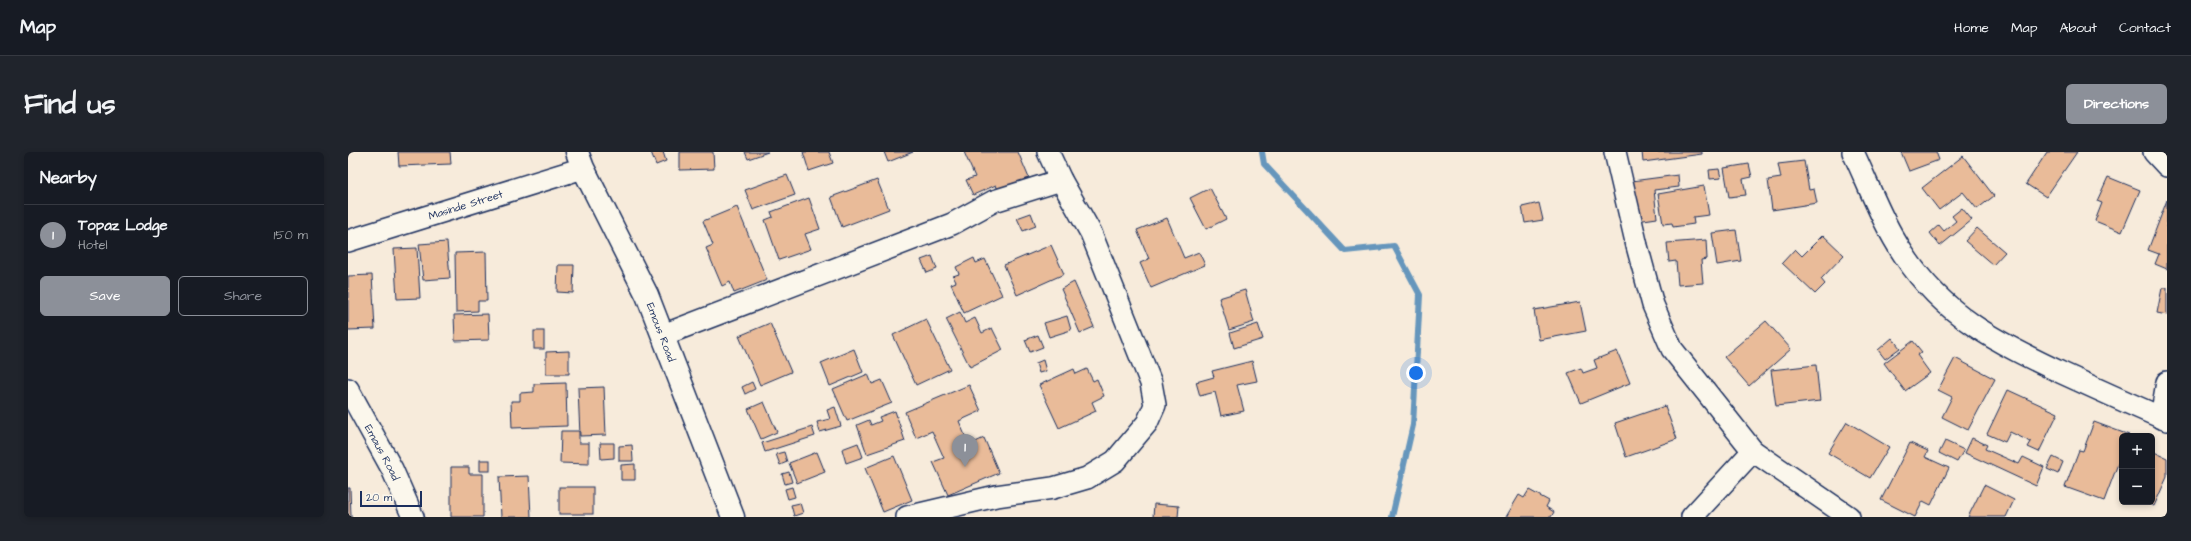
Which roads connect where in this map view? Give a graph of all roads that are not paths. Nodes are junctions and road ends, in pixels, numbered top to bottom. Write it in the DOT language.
graph roads {
  1 [pos="1048,152"];
  2 [pos="1615,152"];
  3 [pos="1853,152"];
  4 [pos="2154,152"];
  5 [pos="580,160"];
  6 [pos="2167,166"];
  7 [pos="1061,180"];
  8 [pos="348,241"];
  9 [pos="663,335"];
  10 [pos="2167,382"];
  11 [pos="348,389"];
  12 [pos="2164,419"];
  13 [pos="1753,451"];
  14 [pos="413,517"];
  15 [pos="733,517"];
  16 [pos="907,517"];
  17 [pos="1692,517"];
  18 [pos="1850,517"];
  1 -- 7 [label="street"];
  2 -- 13 [label="street"];
  3 -- 12 [label="street"];
  4 -- 6 [label="street"];
  5 -- 8 [label="street, Masinde Street"];
  5 -- 9 [label="street, Emous Road"];
  7 -- 9 [label="street"];
  7 -- 16 [label="street"];
  9 -- 15 [label="street, Emous Road"];
  10 -- 12 [label="street"];
  11 -- 14 [label="street, Emaus Road"];
  13 -- 17 [label="street"];
  13 -- 18 [label="street"];
}
